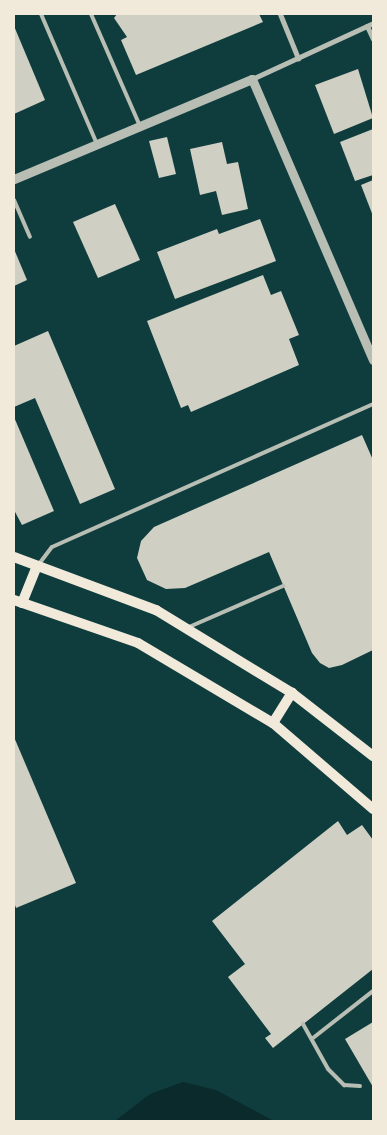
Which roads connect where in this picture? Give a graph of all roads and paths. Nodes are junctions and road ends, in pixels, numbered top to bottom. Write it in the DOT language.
graph roads {
  1 [pos="41,14"];
  2 [pos="91,14"];
  3 [pos="280,14"];
  4 [pos="373,23"];
  5 [pos="367,26"];
  6 [pos="373,40"];
  7 [pos="298,58"];
  8 [pos="252,79"];
  9 [pos="140,126"];
  10 [pos="97,144"];
  11 [pos="14,179"];
  12 [pos="14,200"];
  13 [pos="30,237"];
  14 [pos="373,360"];
  15 [pos="373,404"];
  16 [pos="14,557"];
  17 [pos="37,566"];
  18 [pos="283,586"];
  19 [pos="18,601"];
  20 [pos="187,629"];
  21 [pos="292,693"];
  22 [pos="273,723"];
  23 [pos="373,756"];
  24 [pos="373,809"];
  25 [pos="373,991"];
  26 [pos="303,1024"];
  27 [pos="313,1038"];
  28 [pos="360,1086"];
  1 -- 10 [label="lane"];
  2 -- 9 [label="lane"];
  3 -- 7 [label="street"];
  4 -- 5 [label="street"];
  5 -- 6 [label="street"];
  5 -- 7 [label="street"];
  7 -- 8 [label="street"];
  8 -- 9 [label="street"];
  8 -- 14 [label="street"];
  9 -- 10 [label="street"];
  10 -- 11 [label="street"];
  12 -- 13 [label="lane"];
  15 -- 17 [label="lane"];
  16 -- 17 [label="main road"];
  17 -- 19 [label="main road"];
  17 -- 20 [label="main road"];
  18 -- 20 [label="lane"];
  19 -- 22 [label="main road"];
  20 -- 21 [label="main road"];
  21 -- 22 [label="main road"];
  21 -- 23 [label="main road"];
  22 -- 24 [label="main road"];
  25 -- 27 [label="lane"];
  26 -- 27 [label="lane"];
  27 -- 28 [label="lane"];
}
